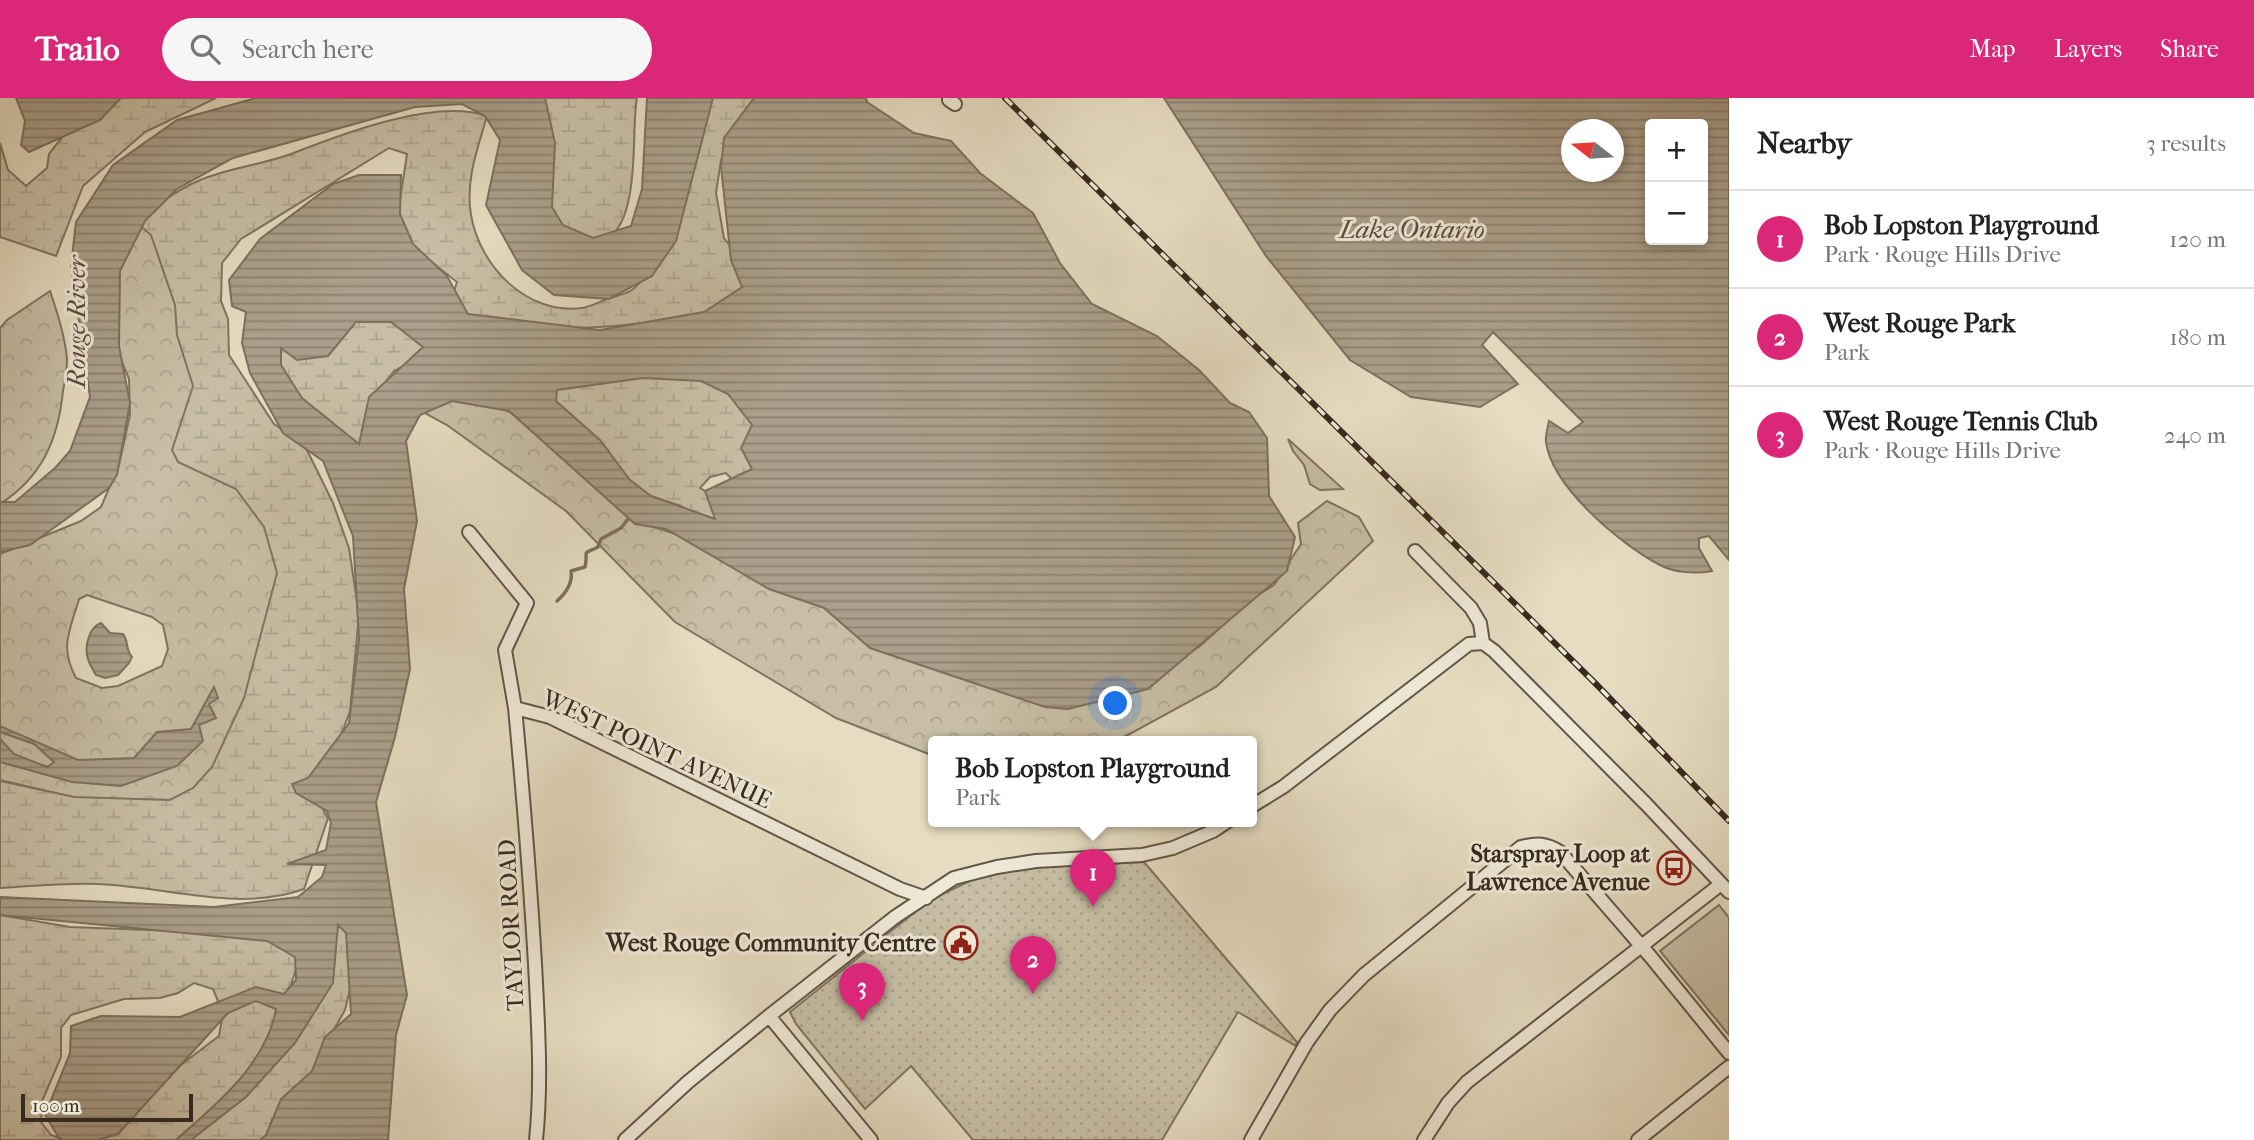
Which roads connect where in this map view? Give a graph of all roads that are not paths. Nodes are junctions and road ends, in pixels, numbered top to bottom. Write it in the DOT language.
graph roads {
  1 [pos="469,532"];
  2 [pos="1415,551"];
  3 [pos="1483,643"];
  4 [pos="515,708"];
  5 [pos="1257,803"];
  6 [pos="1219,827"];
  7 [pos="1725,888"];
  8 [pos="926,898"];
  9 [pos="1642,947"];
  10 [pos="769,1016"];
  11 [pos="1729,1053"];
  12 [pos="1729,1067"];
  13 [pos="536,1140"];
  14 [pos="625,1140"];
  15 [pos="871,1140"];
  16 [pos="1251,1140"];
  17 [pos="1424,1140"];
  18 [pos="1637,1140"];
  1 -- 4 [label="street, WEST POINT AVENUE"];
  2 -- 3 [label="street"];
  3 -- 5 [label="street"];
  3 -- 7 [label="street"];
  4 -- 8 [label="street, WEST POINT AVENUE"];
  4 -- 13 [label="street, TAYLOR ROAD"];
  6 -- 8 [label="street"];
  7 -- 9 [label="street"];
  8 -- 10 [label="street"];
  9 -- 11 [label="street"];
  9 -- 16 [label="street"];
  9 -- 17 [label="street"];
  10 -- 14 [label="street"];
  10 -- 15 [label="street"];
  12 -- 18 [label="street"];
}
